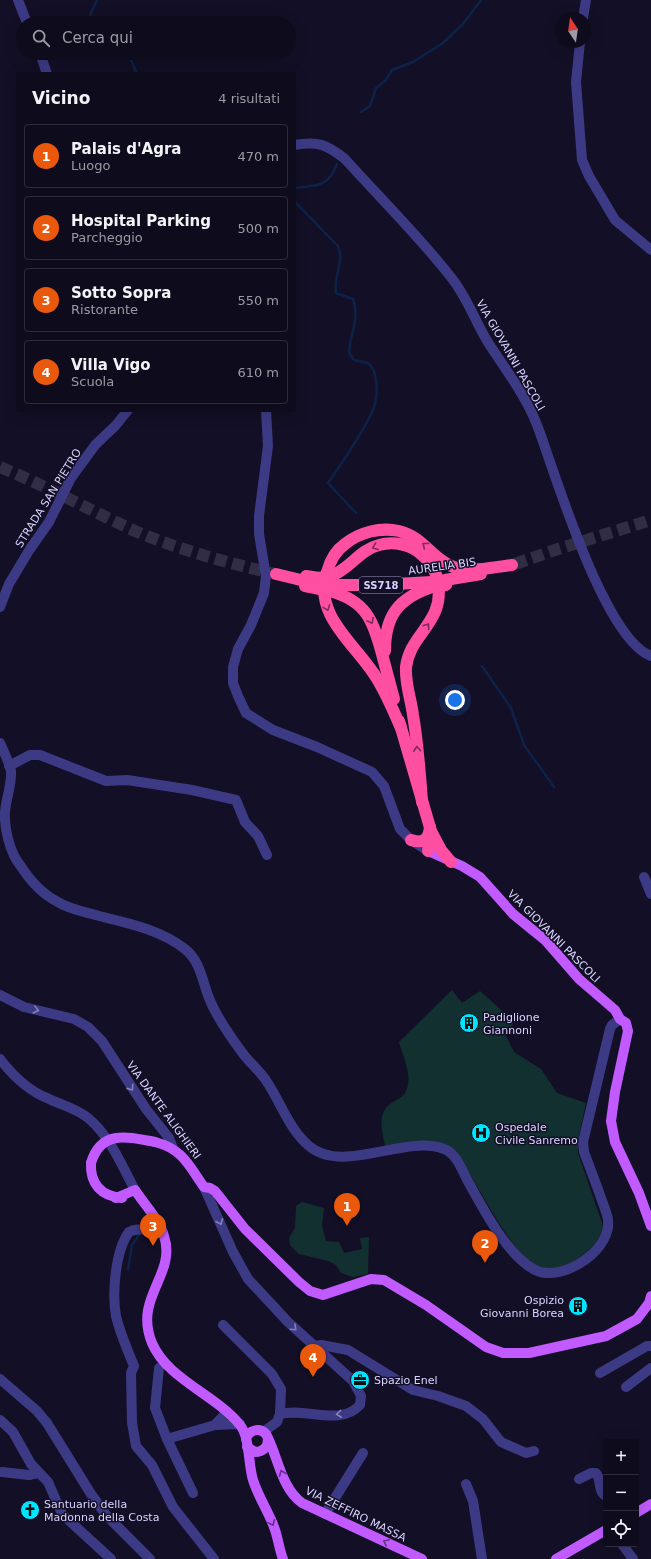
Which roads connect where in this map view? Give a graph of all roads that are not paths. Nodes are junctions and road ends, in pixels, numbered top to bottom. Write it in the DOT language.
graph roads {
  1 [pos="18,0"];
  2 [pos="586,0"];
  3 [pos="584,12"];
  4 [pos="25,16"];
  5 [pos="579,48"];
  6 [pos="42,60"];
  7 [pos="46,72"];
  8 [pos="296,145"];
  9 [pos="651,250"];
  10 [pos="126,412"];
  11 [pos="266,412"];
  12 [pos="281,575"];
  13 [pos="330,584"];
  14 [pos="432,584"];
  15 [pos="0,607"];
  16 [pos="651,656"];
  17 [pos="391,688"];
  18 [pos="401,728"];
  19 [pos="0,743"];
  20 [pos="9,766"];
  21 [pos="422,802"];
  22 [pos="431,832"];
  23 [pos="411,840"];
  24 [pos="428,851"];
  25 [pos="267,855"];
  26 [pos="451,862"];
  27 [pos="644,877"];
  28 [pos="651,894"];
  29 [pos="0,995"];
  30 [pos="620,1019"];
  31 [pos="0,1059"];
  32 [pos="173,1148"];
  33 [pos="204,1187"];
  34 [pos="135,1190"];
  35 [pos="116,1198"];
  36 [pos="143,1203"];
  37 [pos="651,1226"];
  38 [pos="162,1229"];
  39 [pos="651,1296"];
  40 [pos="223,1325"];
  41 [pos="314,1346"];
  42 [pos="651,1346"];
  43 [pos="159,1368"];
  44 [pos="651,1368"];
  45 [pos="600,1373"];
  46 [pos="0,1379"];
  47 [pos="626,1387"];
  48 [pos="227,1412"];
  49 [pos="279,1418"];
  50 [pos="0,1420"];
  51 [pos="240,1424"];
  52 [pos="215,1425"];
  53 [pos="262,1434"];
  54 [pos="167,1439"];
  55 [pos="247,1443"];
  56 [pos="534,1451"];
  57 [pos="274,1452"];
  58 [pos="363,1453"];
  59 [pos="2,1472"];
  60 [pos="38,1473"];
  61 [pos="579,1478"];
  62 [pos="466,1484"];
  63 [pos="193,1492"];
  64 [pos="603,1493"];
  65 [pos="651,1504"];
  66 [pos="639,1511"];
  67 [pos="325,1514"];
  68 [pos="603,1532"];
  69 [pos="624,1547"];
  70 [pos="112,1559"];
  71 [pos="150,1559"];
  72 [pos="214,1559"];
  73 [pos="283,1559"];
  74 [pos="422,1559"];
  75 [pos="482,1559"];
  76 [pos="556,1559"];
  77 [pos="633,1559"];
  1 -- 4 [label="street"];
  2 -- 3 [label="street"];
  5 -- 9 [label="street"];
  6 -- 7 [label="street"];
  8 -- 16 [label="street, VIA GIOVANNI PASCOLI"];
  10 -- 15 [label="street, STRADA SAN PIETRO"];
  11 -- 23 [label="street, VIA GIOVANNI PASCOLI"];
  12 -- 13 [label="highway, AURELIA BIS / SS718"];
  13 -- 14 [label="highway, AURELIA BIS / SS718"];
  13 -- 17 [label="highway, one-way"];
  21 -- 13 [label="highway, one-way"];
  14 -- 17 [label="highway"];
  14 -- 18 [label="highway, AURELIA BIS / SS718, one-way"];
  17 -- 18 [label="highway"];
  18 -- 21 [label="highway"];
  19 -- 20 [label="street"];
  20 -- 25 [label="street"];
  20 -- 30 [label="street"];
  21 -- 22 [label="highway"];
  22 -- 23 [label="highway"];
  22 -- 24 [label="highway"];
  22 -- 26 [label="highway"];
  23 -- 24 [label="street, VIA GIOVANNI PASCOLI"];
  24 -- 26 [label="main road, VIA GIOVANNI PASCOLI"];
  26 -- 30 [label="main road, VIA GIOVANNI PASCOLI"];
  27 -- 28 [label="street"];
  29 -- 32 [label="street, VIA DANTE ALIGHIERI, one-way"];
  30 -- 37 [label="main road, VIA GIOVANNI PASCOLI"];
  31 -- 34 [label="street"];
  32 -- 33 [label="main road, VIA DANTE ALIGHIERI"];
  32 -- 35 [label="main road, bridge"];
  33 -- 39 [label="main road"];
  33 -- 41 [label="street, one-way"];
  34 -- 35 [label="main road"];
  34 -- 36 [label="main road"];
  35 -- 36 [label="main road"];
  36 -- 38 [label="main road"];
  38 -- 48 [label="main road"];
  38 -- 72 [label="street"];
  40 -- 49 [label="street"];
  41 -- 49 [label="street, one-way"];
  41 -- 56 [label="street"];
  42 -- 45 [label="street"];
  43 -- 54 [label="street"];
  44 -- 47 [label="street"];
  46 -- 71 [label="street"];
  48 -- 51 [label="main road"];
  48 -- 52 [label="street"];
  49 -- 53 [label="street"];
  49 -- 57 [label="street"];
  50 -- 60 [label="street"];
  51 -- 52 [label="street"];
  51 -- 53 [label="main road"];
  51 -- 55 [label="main road"];
  52 -- 54 [label="street"];
  53 -- 55 [label="main road"];
  53 -- 55 [label="main road"];
  53 -- 57 [label="main road, VIA ZEFFIRO MASSA"];
  54 -- 63 [label="street"];
  55 -- 73 [label="main road, one-way"];
  67 -- 57 [label="main road, VIA ZEFFIRO MASSA, one-way"];
  58 -- 67 [label="street"];
  59 -- 60 [label="street"];
  60 -- 70 [label="street"];
  61 -- 64 [label="street"];
  62 -- 75 [label="street"];
  65 -- 66 [label="main road"];
  74 -- 67 [label="main road, VIA ZEFFIRO MASSA, one-way"];
  68 -- 76 [label="main road"];
  69 -- 77 [label="street"];
}
